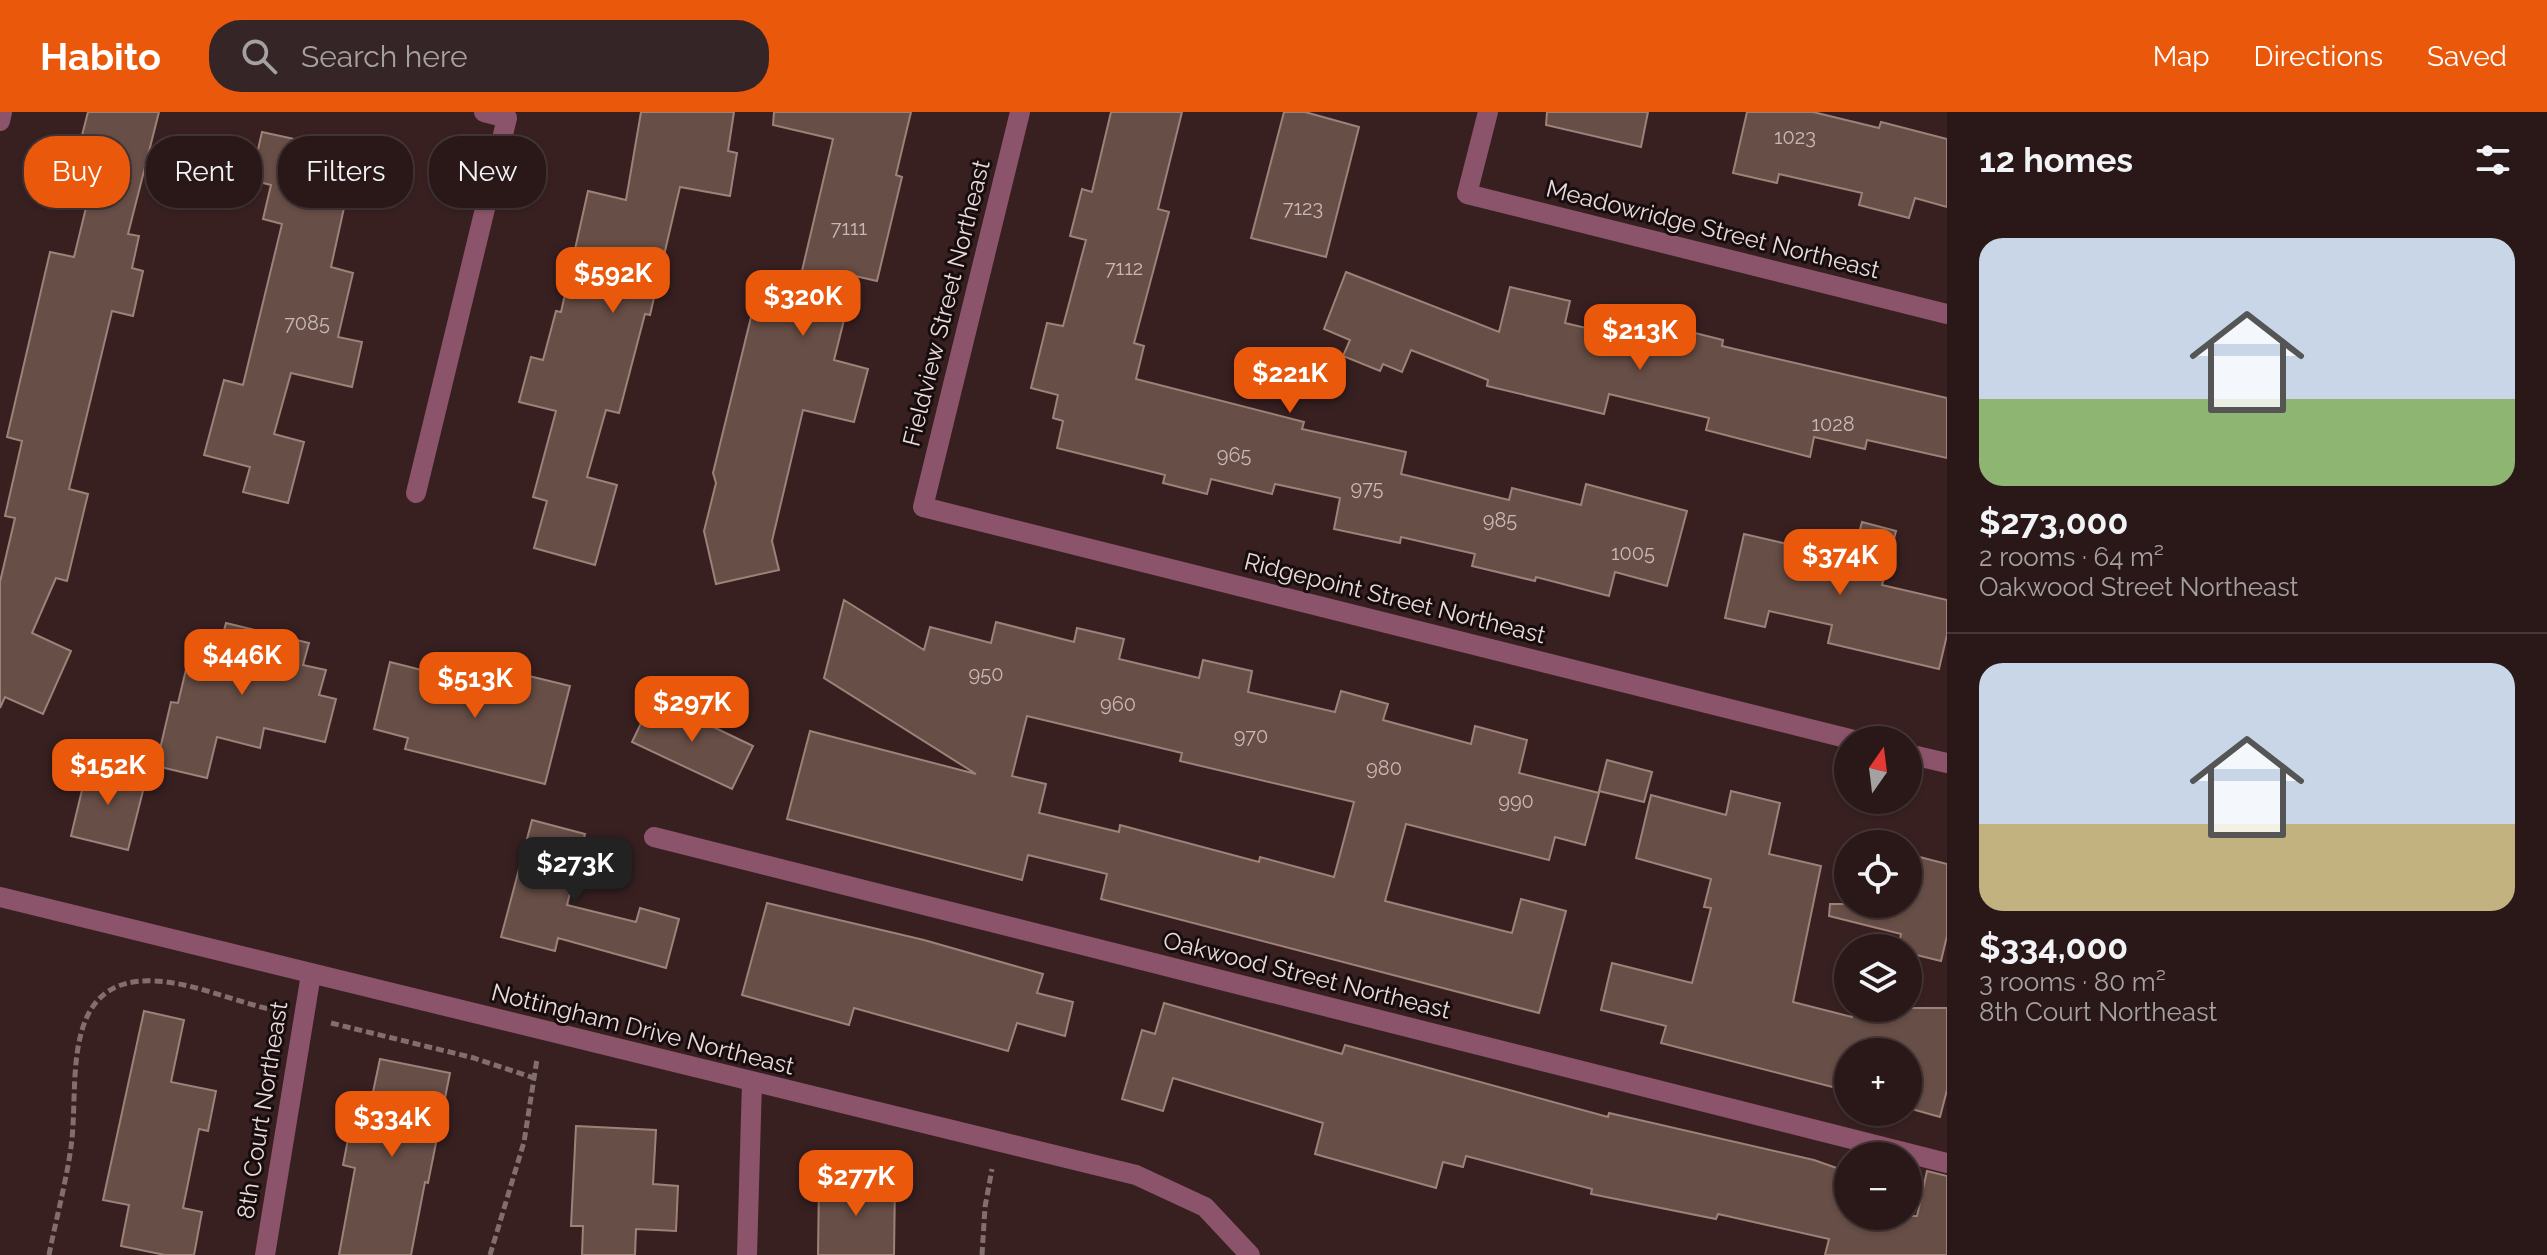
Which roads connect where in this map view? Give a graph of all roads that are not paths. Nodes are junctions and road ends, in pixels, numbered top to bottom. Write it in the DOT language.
graph roads {
  1 [pos="2,112"];
  2 [pos="484,112"];
  3 [pos="1020,112"];
  4 [pos="1488,112"];
  5 [pos="0,121"];
  6 [pos="1947,314"];
  7 [pos="416,493"];
  8 [pos="923,507"];
  9 [pos="1834,735"];
  10 [pos="1922,757"];
  11 [pos="1947,763"];
  12 [pos="654,837"];
  13 [pos="0,897"];
  14 [pos="311,974"];
  15 [pos="752,1082"];
  16 [pos="1947,1163"];
  17 [pos="265,1255"];
  18 [pos="747,1255"];
  19 [pos="1250,1255"];
  1 -- 5 [label="street"];
  2 -- 7 [label="street"];
  3 -- 8 [label="street, Fieldview Street Northeast"];
  4 -- 6 [label="street, Meadowridge Street Northeast"];
  8 -- 9 [label="street, Ridgepoint Street Northeast"];
  10 -- 11 [label="street"];
  12 -- 16 [label="street, Oakwood Street Northeast"];
  13 -- 14 [label="street, Nottingham Drive Northeast"];
  14 -- 15 [label="street, Nottingham Drive Northeast"];
  14 -- 17 [label="street, 8th Court Northeast"];
  15 -- 18 [label="street"];
  15 -- 19 [label="street, Nottingham Drive Northeast"];
}
